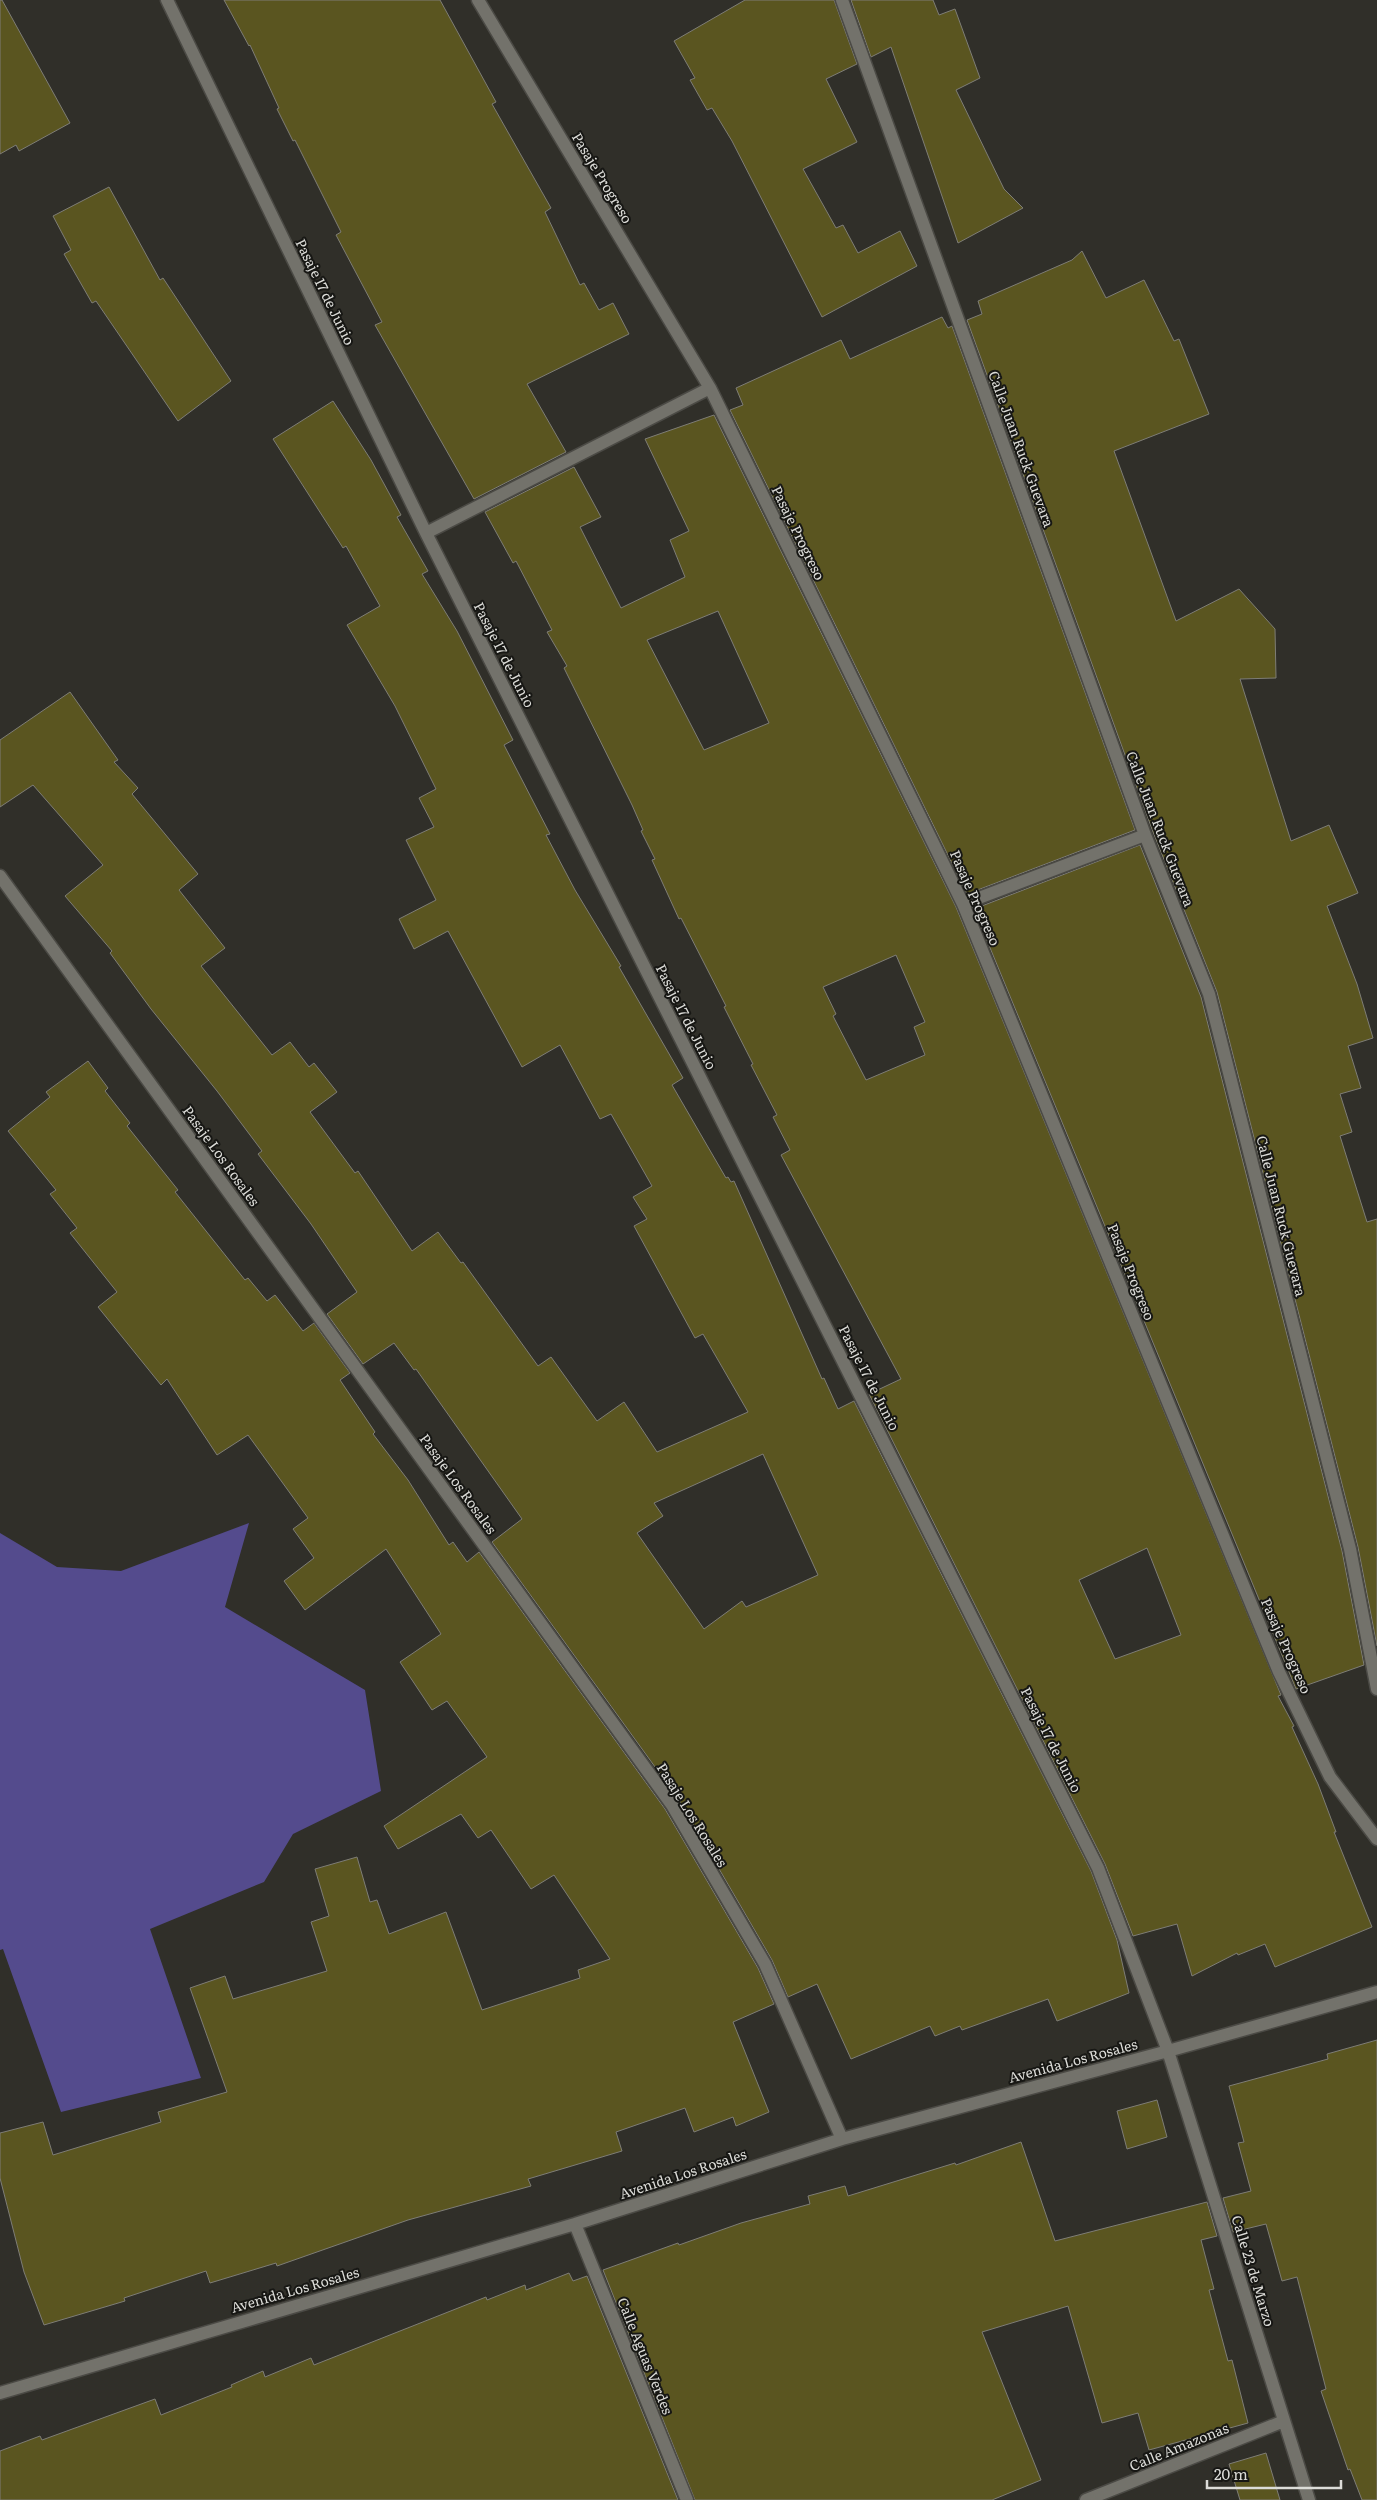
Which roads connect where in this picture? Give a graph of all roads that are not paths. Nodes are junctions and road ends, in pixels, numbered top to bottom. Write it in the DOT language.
graph roads {
  1 [pos="166,0"];
  2 [pos="478,0"];
  3 [pos="842,0"];
  4 [pos="710,388"];
  5 [pos="426,533"];
  6 [pos="1145,835"];
  7 [pos="0,876"];
  8 [pos="963,904"];
  9 [pos="1377,1689"];
  10 [pos="1377,1840"];
  11 [pos="1377,1992"];
  12 [pos="1168,2051"];
  13 [pos="842,2139"];
  14 [pos="575,2224"];
  15 [pos="0,2393"];
  16 [pos="1284,2421"];
  17 [pos="688,2500"];
  18 [pos="1086,2500"];
  19 [pos="1309,2500"];
  1 -- 5 [label="street, Pasaje 17 de Junio"];
  2 -- 4 [label="street, Pasaje Progreso"];
  3 -- 6 [label="street, Calle Juan Ruck Guevara"];
  4 -- 5 [label="street"];
  4 -- 8 [label="street, Pasaje Progreso"];
  5 -- 12 [label="street, Pasaje 17 de Junio"];
  6 -- 8 [label="street"];
  6 -- 9 [label="street, Calle Juan Ruck Guevara"];
  7 -- 13 [label="street, Pasaje Los Rosales"];
  8 -- 10 [label="street, Pasaje Progreso"];
  11 -- 12 [label="street, Avenida Los Rosales"];
  12 -- 13 [label="street, Avenida Los Rosales"];
  12 -- 16 [label="street, Calle 23 de Marzo"];
  13 -- 14 [label="street, Avenida Los Rosales"];
  14 -- 15 [label="street, Avenida Los Rosales"];
  14 -- 17 [label="street, Calle Aguas Verdes"];
  16 -- 18 [label="street, Calle Amazonas"];
  16 -- 19 [label="street, Calle 23 de Marzo"];
}
